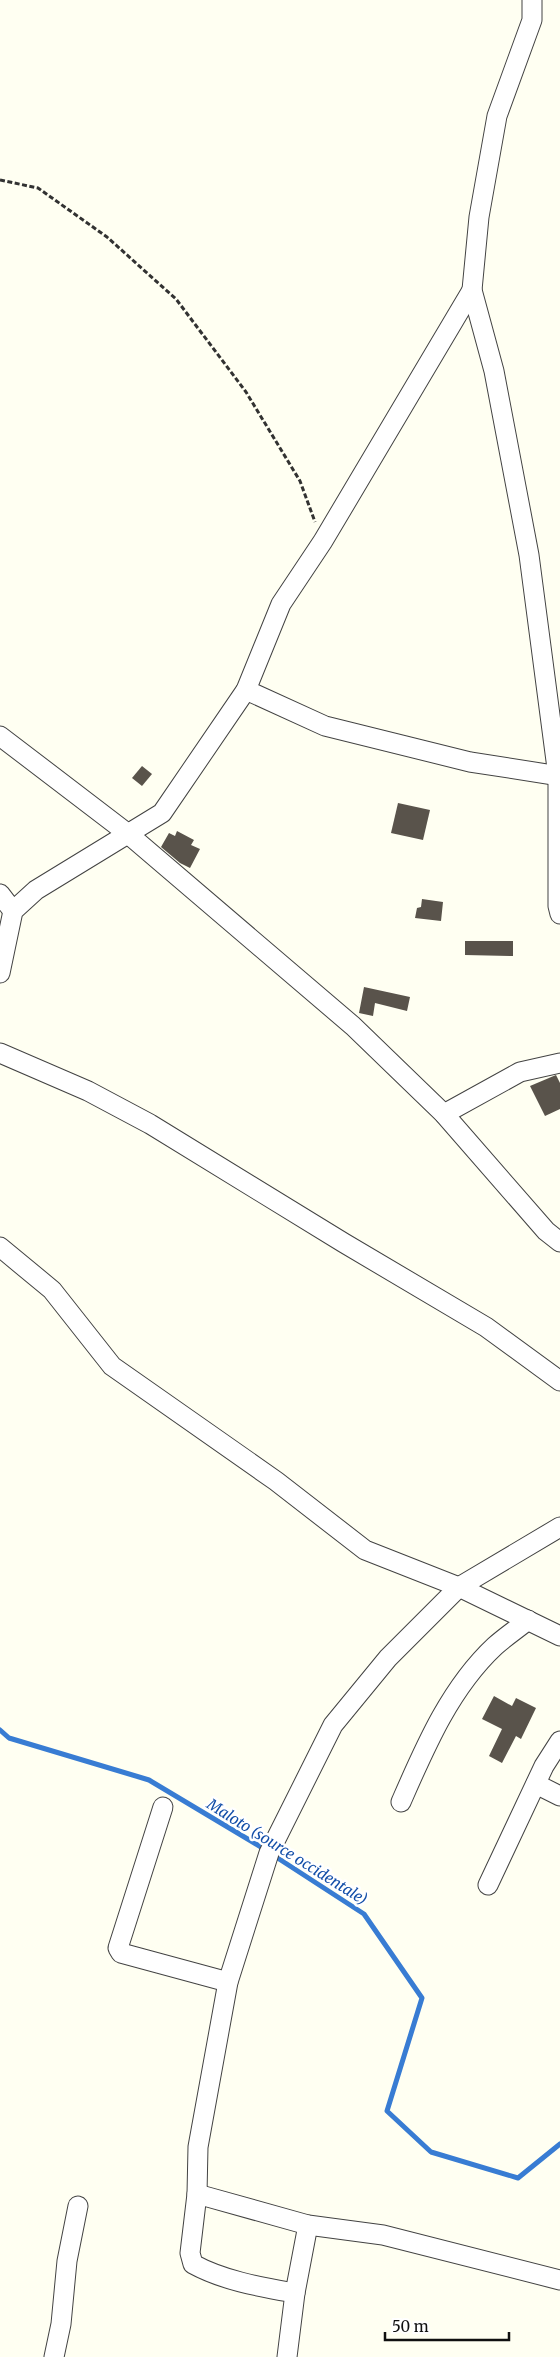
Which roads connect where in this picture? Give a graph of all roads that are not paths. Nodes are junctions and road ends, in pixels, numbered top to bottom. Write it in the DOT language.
graph roads {
  1 [pos="532,0"];
  2 [pos="472,290"];
  3 [pos="246,690"];
  4 [pos="0,736"];
  5 [pos="559,776"];
  6 [pos="127,833"];
  7 [pos="0,894"];
  8 [pos="13,911"];
  9 [pos="560,914"];
  10 [pos="0,973"];
  11 [pos="0,1053"];
  12 [pos="560,1064"];
  13 [pos="444,1114"];
  14 [pos="560,1242"];
  15 [pos="0,1247"];
  16 [pos="560,1380"];
  17 [pos="560,1527"];
  18 [pos="459,1587"];
  19 [pos="528,1620"];
  20 [pos="560,1636"];
  21 [pos="560,1741"];
  22 [pos="536,1784"];
  23 [pos="560,1796"];
  24 [pos="401,1802"];
  25 [pos="163,1807"];
  26 [pos="488,1885"];
  27 [pos="228,1982"];
  28 [pos="197,2194"];
  29 [pos="78,2206"];
  30 [pos="308,2225"];
  31 [pos="560,2280"];
  32 [pos="295,2293"];
  33 [pos="54,2357"];
  34 [pos="287,2357"];
  1 -- 2 [label="street"];
  2 -- 3 [label="street"];
  2 -- 5 [label="street"];
  3 -- 5 [label="street"];
  3 -- 6 [label="street"];
  4 -- 6 [label="street"];
  5 -- 9 [label="street"];
  6 -- 8 [label="street"];
  6 -- 13 [label="street"];
  7 -- 8 [label="street"];
  8 -- 10 [label="street"];
  11 -- 16 [label="street"];
  12 -- 13 [label="street"];
  13 -- 14 [label="street"];
  15 -- 18 [label="street"];
  17 -- 18 [label="street"];
  18 -- 19 [label="street"];
  18 -- 27 [label="street"];
  19 -- 20 [label="street"];
  19 -- 24 [label="street"];
  21 -- 22 [label="street"];
  22 -- 23 [label="street"];
  22 -- 26 [label="street"];
  25 -- 27 [label="street"];
  27 -- 28 [label="street"];
  28 -- 30 [label="street"];
  28 -- 32 [label="street"];
  29 -- 33 [label="street"];
  30 -- 31 [label="street"];
  30 -- 32 [label="street"];
  32 -- 34 [label="street"];
}
